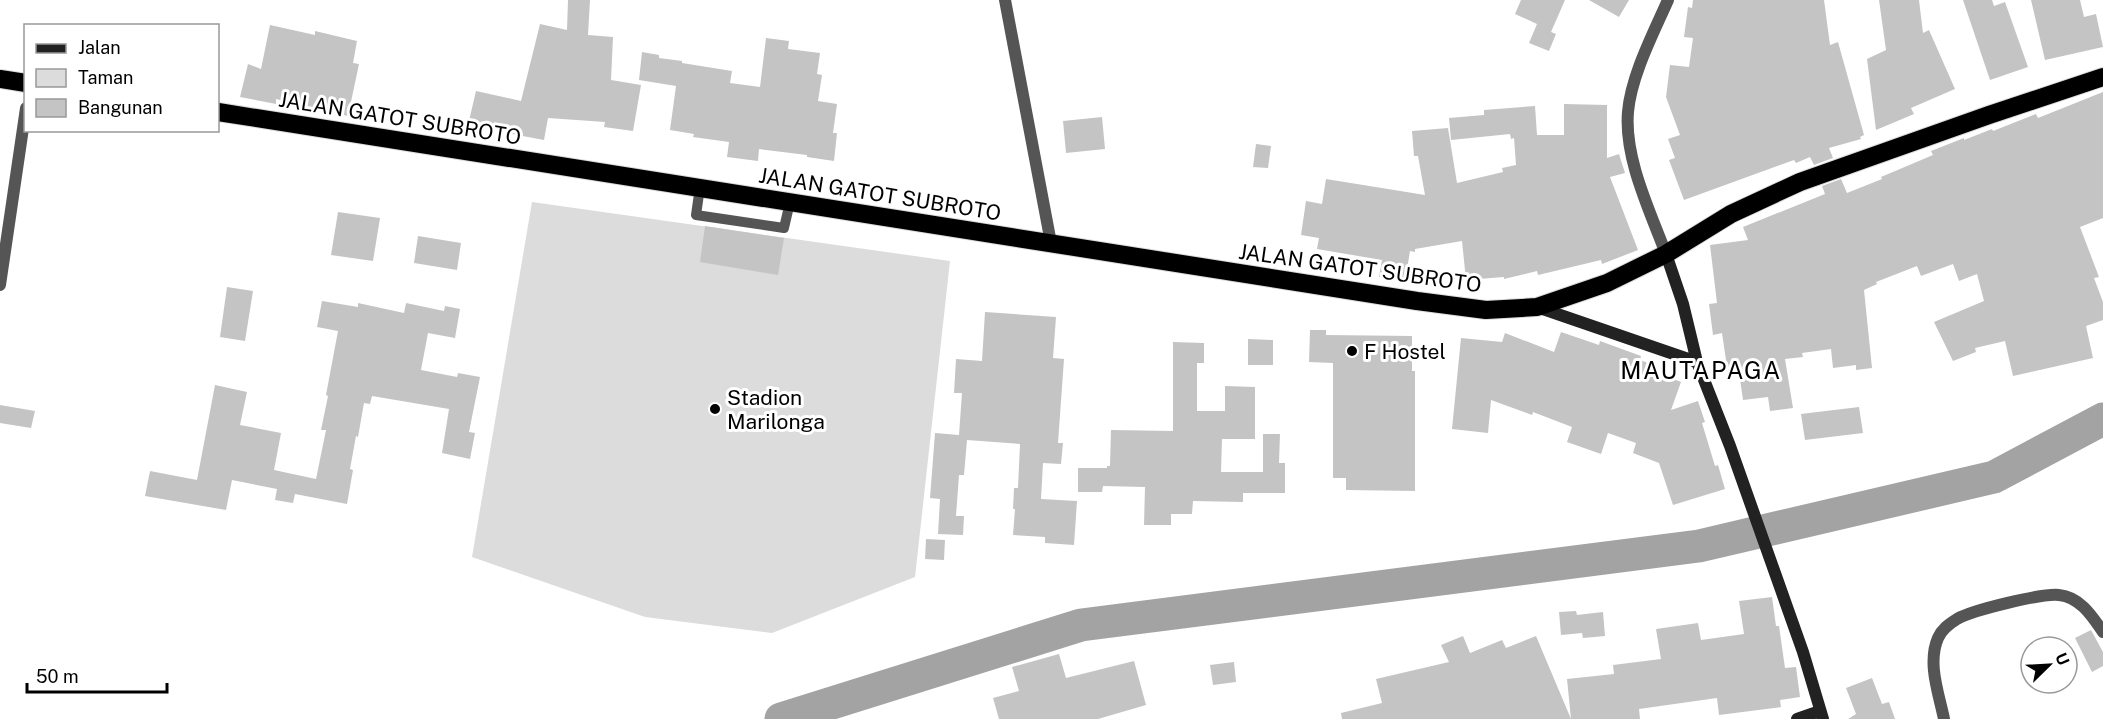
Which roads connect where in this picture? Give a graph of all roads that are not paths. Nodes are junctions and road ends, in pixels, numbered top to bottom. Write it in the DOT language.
graph roads {
  1 [pos="1005,0"];
  2 [pos="1668,0"];
  3 [pos="2103,76"];
  4 [pos="0,79"];
  5 [pos="24,83"];
  6 [pos="219,112"];
  7 [pos="24,122"];
  8 [pos="700,188"];
  9 [pos="790,202"];
  10 [pos="1051,243"];
  11 [pos="1666,254"];
  12 [pos="0,285"];
  13 [pos="1537,307"];
  14 [pos="1697,362"];
  15 [pos="2103,632"];
  16 [pos="1821,715"];
  17 [pos="1797,719"];
  18 [pos="1944,719"];
  1 -- 10 [label="street"];
  2 -- 11 [label="street"];
  3 -- 11 [label="highway, JALAN GATOT SUBROTO"];
  4 -- 5 [label="highway"];
  6 -- 8 [label="highway, JALAN GATOT SUBROTO"];
  7 -- 12 [label="street"];
  8 -- 9 [label="highway, JALAN GATOT SUBROTO"];
  8 -- 9 [label="lane"];
  9 -- 10 [label="highway, JALAN GATOT SUBROTO"];
  10 -- 13 [label="highway, JALAN GATOT SUBROTO"];
  11 -- 13 [label="highway, JALAN GATOT SUBROTO"];
  11 -- 14 [label="street"];
  13 -- 14 [label="street"];
  14 -- 16 [label="street"];
  15 -- 18 [label="street"];
  16 -- 17 [label="street"];
}
